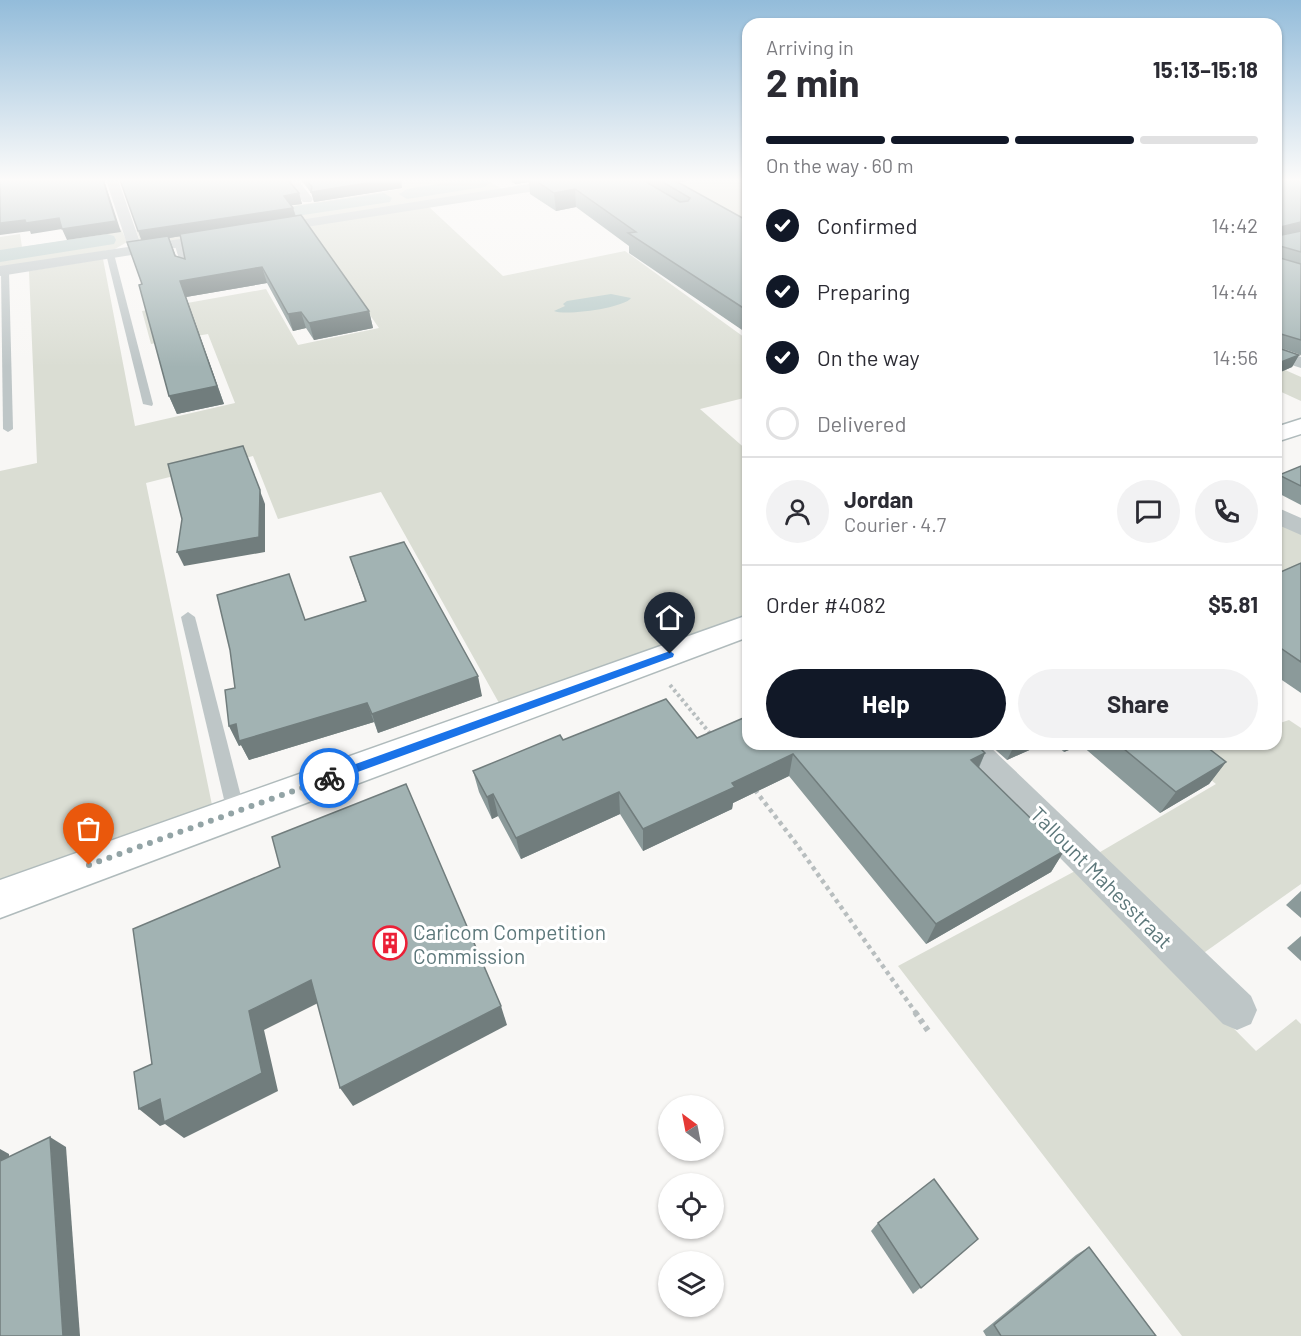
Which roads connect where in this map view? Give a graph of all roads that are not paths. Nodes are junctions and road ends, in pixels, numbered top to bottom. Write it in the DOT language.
graph roads {
  1 [pos="133,242"];
  2 [pos="182,242"];
  3 [pos="178,243"];
  4 [pos="136,250"];
  5 [pos="110,254"];
  6 [pos="2,271"];
  7 [pos="188,271"];
  8 [pos="1282,355"];
  9 [pos="1301,363"];
  10 [pos="148,404"];
  11 [pos="1301,426"];
  12 [pos="8,429"];
  13 [pos="1282,433"];
  14 [pos="1282,517"];
  15 [pos="1301,528"];
  16 [pos="188,616"];
  17 [pos="742,628"];
  18 [pos="973,750"];
  19 [pos="236,812"];
  20 [pos="0,899"];
  21 [pos="1237,1010"];
  1 -- 4 [label="street"];
  2 -- 3 [label="street"];
  3 -- 4 [label="street"];
  3 -- 7 [label="lane"];
  4 -- 5 [label="street"];
  5 -- 6 [label="street"];
  5 -- 10 [label="lane"];
  6 -- 12 [label="lane"];
  8 -- 9 [label="street"];
  11 -- 13 [label="street"];
  14 -- 15 [label="street"];
  16 -- 19 [label="lane"];
  17 -- 19 [label="street"];
  18 -- 21 [label="street, Tallount Mahesstraat"];
  19 -- 20 [label="street"];
}
